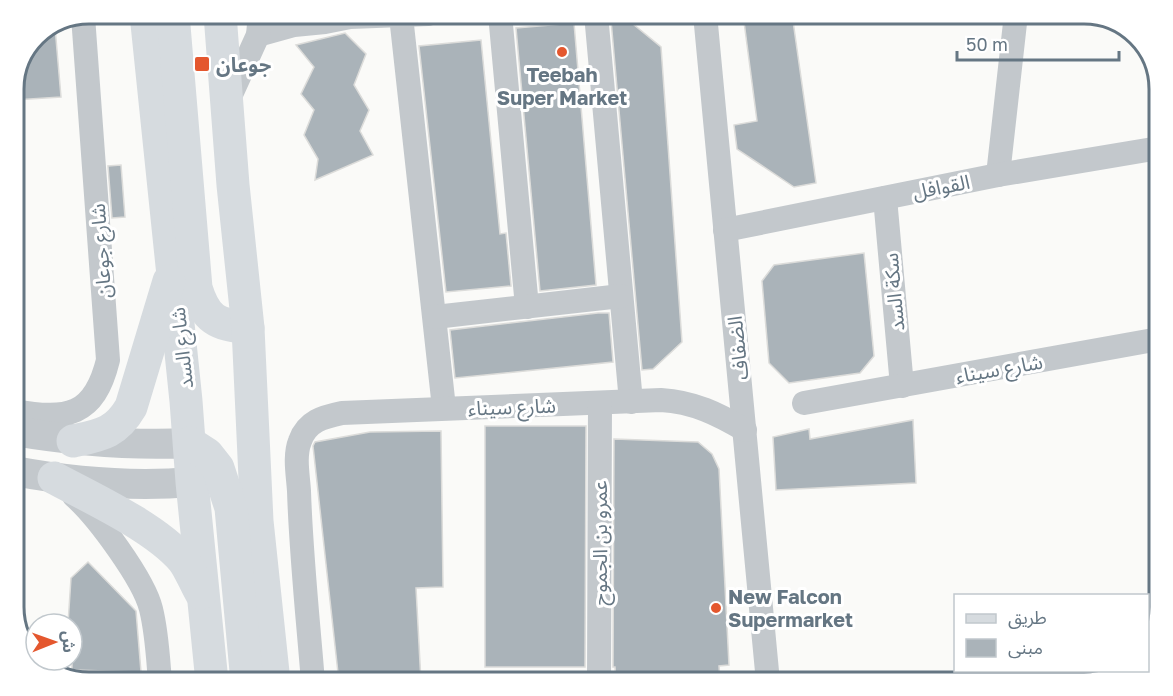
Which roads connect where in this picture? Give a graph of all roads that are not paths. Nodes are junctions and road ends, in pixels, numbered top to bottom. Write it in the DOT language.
graph roads {
  1 [pos="84,24"];
  2 [pos="130,24"];
  3 [pos="147,24"];
  4 [pos="174,24"];
  5 [pos="221,24"];
  6 [pos="259,24"];
  7 [pos="305,24"];
  8 [pos="402,24"];
  9 [pos="501,24"];
  10 [pos="597,24"];
  11 [pos="706,24"];
  12 [pos="1015,24"];
  13 [pos="150,50"];
  14 [pos="227,104"];
  15 [pos="1149,150"];
  16 [pos="998,175"];
  17 [pos="885,198"];
  18 [pos="725,230"];
  19 [pos="173,268"];
  20 [pos="621,296"];
  21 [pos="526,307"];
  22 [pos="435,317"];
  23 [pos="248,328"];
  24 [pos="1149,341"];
  25 [pos="902,386"];
  26 [pos="631,402"];
  27 [pos="600,403"];
  28 [pos="804,403"];
  29 [pos="444,408"];
  30 [pos="24,413"];
  31 [pos="250,414"];
  32 [pos="745,430"];
  33 [pos="24,433"];
  34 [pos="73,441"];
  35 [pos="190,443"];
  36 [pos="24,473"];
  37 [pos="205,475"];
  38 [pos="54,478"];
  39 [pos="203,598"];
  40 [pos="159,672"];
  41 [pos="211,672"];
  42 [pos="246,672"];
  43 [pos="273,672"];
  44 [pos="312,672"];
  45 [pos="599,672"];
  46 [pos="767,672"];
  1 -- 30 [label="street, شارع جوعان"];
  2 -- 13 [label="main road"];
  3 -- 13 [label="main road, شارع السد"];
  4 -- 23 [label="main road"];
  5 -- 14 [label="main road"];
  6 -- 7 [label="street"];
  6 -- 14 [label="street"];
  8 -- 22 [label="street"];
  9 -- 21 [label="street"];
  10 -- 20 [label="street"];
  11 -- 18 [label="street, الضفاف"];
  12 -- 16 [label="street"];
  13 -- 19 [label="main road, شارع السد"];
  14 -- 23 [label="main road"];
  15 -- 16 [label="street, القوافل"];
  16 -- 17 [label="street, القوافل"];
  17 -- 18 [label="street, القوافل"];
  17 -- 25 [label="street, سكة السد"];
  18 -- 32 [label="street, الضفاف"];
  19 -- 34 [label="main road"];
  19 -- 35 [label="main road, شارع السد"];
  20 -- 21 [label="street"];
  20 -- 26 [label="street"];
  21 -- 22 [label="street"];
  22 -- 29 [label="street"];
  23 -- 31 [label="main road"];
  24 -- 25 [label="street, شارع سيناء"];
  25 -- 28 [label="street, شارع سيناء"];
  26 -- 27 [label="street, شارع سيناء"];
  26 -- 32 [label="street, شارع سيناء"];
  27 -- 29 [label="street, شارع سيناء"];
  27 -- 45 [label="street, عمرو بن الجموح"];
  29 -- 44 [label="street, شارع سيناء"];
  31 -- 37 [label="main road"];
  31 -- 43 [label="main road"];
  32 -- 46 [label="street, الضفاف"];
  33 -- 34 [label="street"];
  34 -- 35 [label="street"];
  35 -- 37 [label="main road, شارع السد"];
  36 -- 38 [label="street"];
  37 -- 38 [label="street"];
  37 -- 39 [label="main road, شارع السد"];
  37 -- 42 [label="main road"];
  38 -- 39 [label="main road"];
  38 -- 40 [label="street"];
  39 -- 41 [label="main road, شارع السد"];
}
